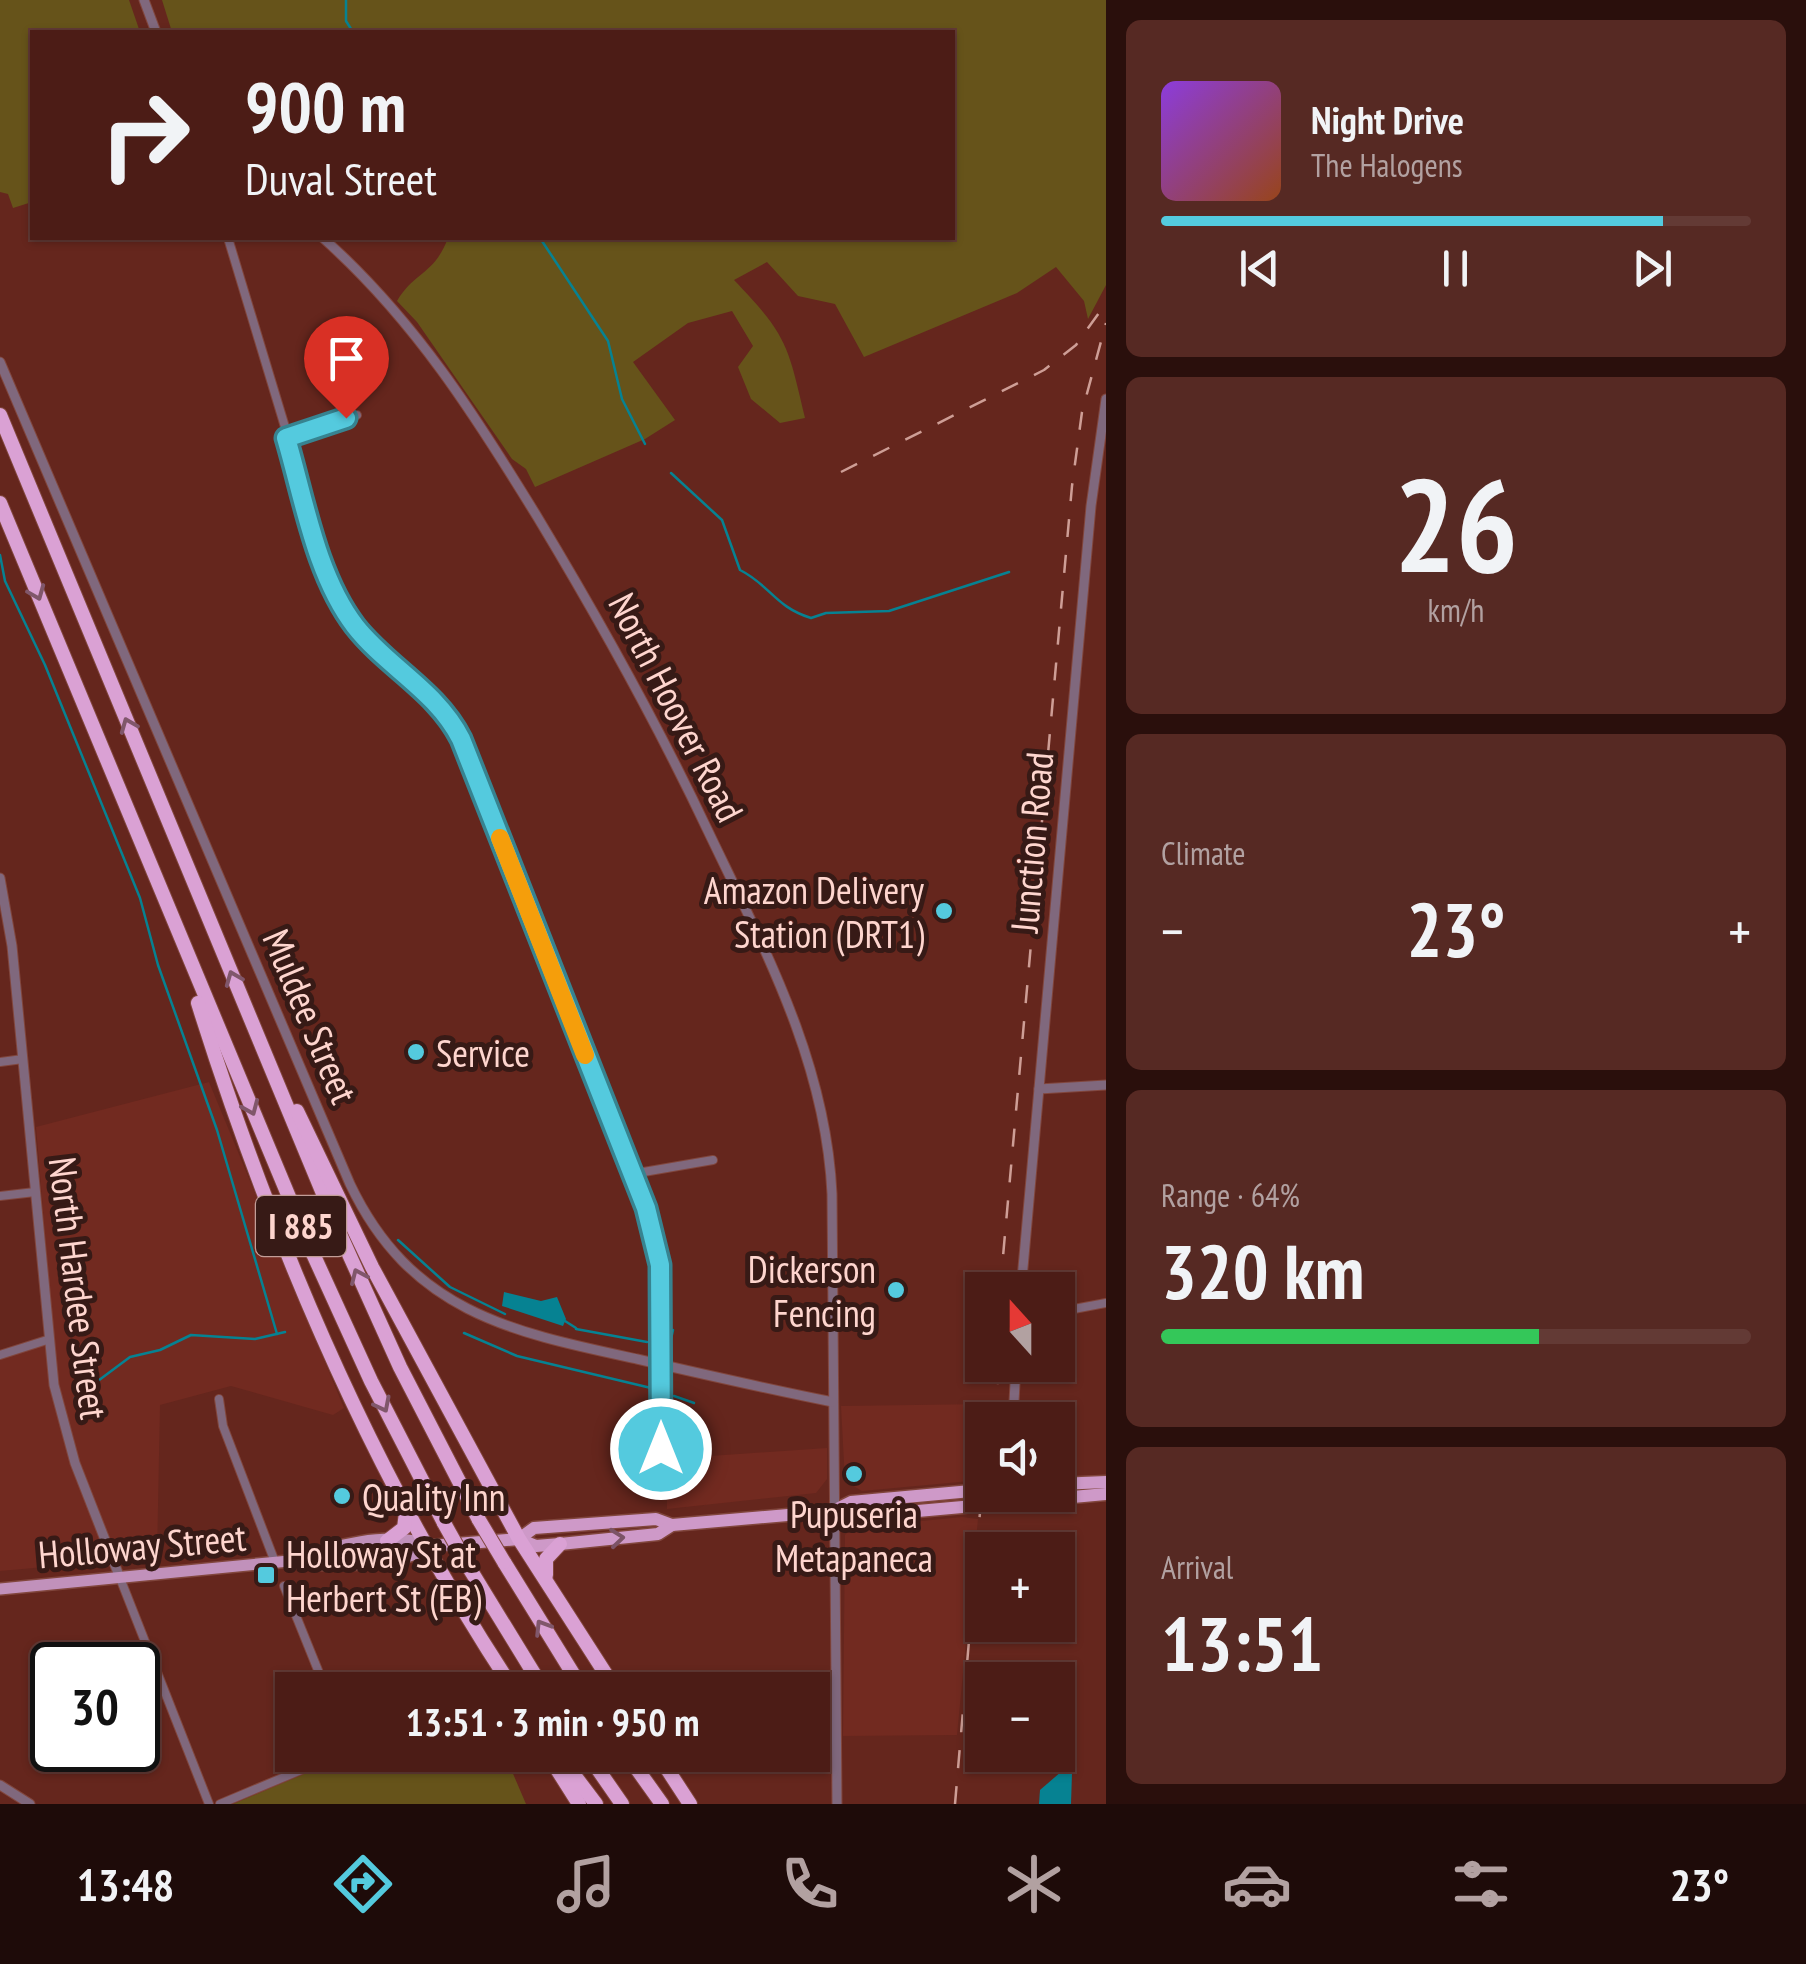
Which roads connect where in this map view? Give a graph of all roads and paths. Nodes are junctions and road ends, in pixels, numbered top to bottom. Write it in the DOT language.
graph roads {
  1 [pos="144,0"];
  2 [pos="155,30"];
  3 [pos="229,240"];
  4 [pos="324,240"];
  5 [pos="0,362"];
  6 [pos="1106,400"];
  7 [pos="0,414"];
  8 [pos="357,415"];
  9 [pos="286,438"];
  10 [pos="0,503"];
  11 [pos="0,878"];
  12 [pos="172,921"];
  13 [pos="23,1058"];
  14 [pos="0,1062"];
  15 [pos="270,1068"];
  16 [pos="1106,1085"];
  17 [pos="1039,1088"];
  18 [pos="713,1160"];
  19 [pos="632,1174"];
  20 [pos="35,1192"];
  21 [pos="0,1196"];
  22 [pos="1024,1272"];
  23 [pos="1106,1302"];
  24 [pos="1075,1308"];
  25 [pos="47,1340"];
  26 [pos="0,1355"];
  27 [pos="661,1365"];
  28 [pos="219,1399"];
  29 [pos="833,1402"];
  30 [pos="1106,1482"];
  31 [pos="1075,1483"];
  32 [pos="965,1492"];
  33 [pos="661,1494"];
  34 [pos="1106,1494"];
  35 [pos="1075,1496"];
  36 [pos="407,1504"];
  37 [pos="965,1505"];
  38 [pos="833,1511"];
  39 [pos="672,1525"];
  40 [pos="520,1538"];
  41 [pos="387,1541"];
  42 [pos="560,1544"];
  43 [pos="430,1546"];
  44 [pos="289,1560"];
  45 [pos="275,1562"];
  46 [pos="120,1578"];
  47 [pos="548,1581"];
  48 [pos="284,1586"];
  49 [pos="0,1588"];
  50 [pos="319,1672"];
  51 [pos="502,1672"];
  52 [pos="533,1672"];
  53 [pos="572,1672"];
  54 [pos="605,1672"];
  55 [pos="296,1772"];
  56 [pos="559,1772"];
  57 [pos="572,1772"];
  58 [pos="600,1772"];
  59 [pos="639,1772"];
  60 [pos="669,1772"];
  61 [pos="0,1785"];
  62 [pos="30,1804"];
  63 [pos="209,1804"];
  64 [pos="220,1804"];
  65 [pos="580,1804"];
  66 [pos="596,1804"];
  67 [pos="622,1804"];
  68 [pos="662,1804"];
  69 [pos="690,1804"];
  70 [pos="837,1804"];
  1 -- 2 [label="street"];
  3 -- 9 [label="street"];
  4 -- 29 [label="street, North Hoover Road"];
  5 -- 27 [label="street, Muldee Street"];
  6 -- 17 [label="street, Junction Road"];
  15 -- 7 [label="highway, I 885, one-way"];
  8 -- 9 [label="street"];
  9 -- 19 [label="street"];
  10 -- 12 [label="highway, I 885, one-way"];
  11 -- 13 [label="street, North Hardee Street"];
  12 -- 36 [label="highway"];
  12 -- 52 [label="highway, I 885, one-way, bridge"];
  13 -- 14 [label="street"];
  13 -- 20 [label="street, North Hardee Street"];
  15 -- 40 [label="highway"];
  53 -- 15 [label="highway, I 885, one-way, bridge"];
  16 -- 17 [label="street"];
  17 -- 22 [label="street, Junction Road"];
  18 -- 19 [label="street"];
  19 -- 27 [label="street"];
  20 -- 21 [label="street"];
  20 -- 25 [label="street, North Hardee Street"];
  23 -- 24 [label="street"];
  25 -- 26 [label="street"];
  25 -- 46 [label="street, North Hardee Street"];
  27 -- 29 [label="street, Muldee Street"];
  27 -- 33 [label="street"];
  28 -- 45 [label="street"];
  29 -- 38 [label="street, North Hoover Road"];
  30 -- 31 [label="highway"];
  32 -- 38 [label="highway, Holloway Street"];
  34 -- 35 [label="highway, Holloway Street"];
  36 -- 41 [label="highway"];
  36 -- 43 [label="highway"];
  37 -- 38 [label="highway, Holloway Street"];
  38 -- 39 [label="highway, Holloway Street"];
  38 -- 70 [label="street, North Hoover Road"];
  39 -- 40 [label="highway, Holloway Street"];
  42 -- 39 [label="highway, Holloway Street, one-way"];
  40 -- 42 [label="highway, Holloway Street"];
  40 -- 43 [label="highway, Holloway Street"];
  40 -- 47 [label="highway"];
  41 -- 43 [label="main road, Holloway Street"];
  41 -- 44 [label="main road, Holloway Street"];
  42 -- 47 [label="highway"];
  43 -- 44 [label="main road, Holloway Street"];
  43 -- 51 [label="highway"];
  44 -- 45 [label="main road, Holloway Street"];
  45 -- 46 [label="main road, Holloway Street"];
  46 -- 49 [label="main road, Holloway Street"];
  46 -- 63 [label="street"];
  47 -- 54 [label="highway"];
  48 -- 50 [label="street"];
  55 -- 64 [label="street"];
  56 -- 65 [label="highway"];
  57 -- 66 [label="highway"];
  58 -- 67 [label="highway"];
  59 -- 68 [label="highway"];
  60 -- 69 [label="highway"];
  61 -- 62 [label="street"];
}
